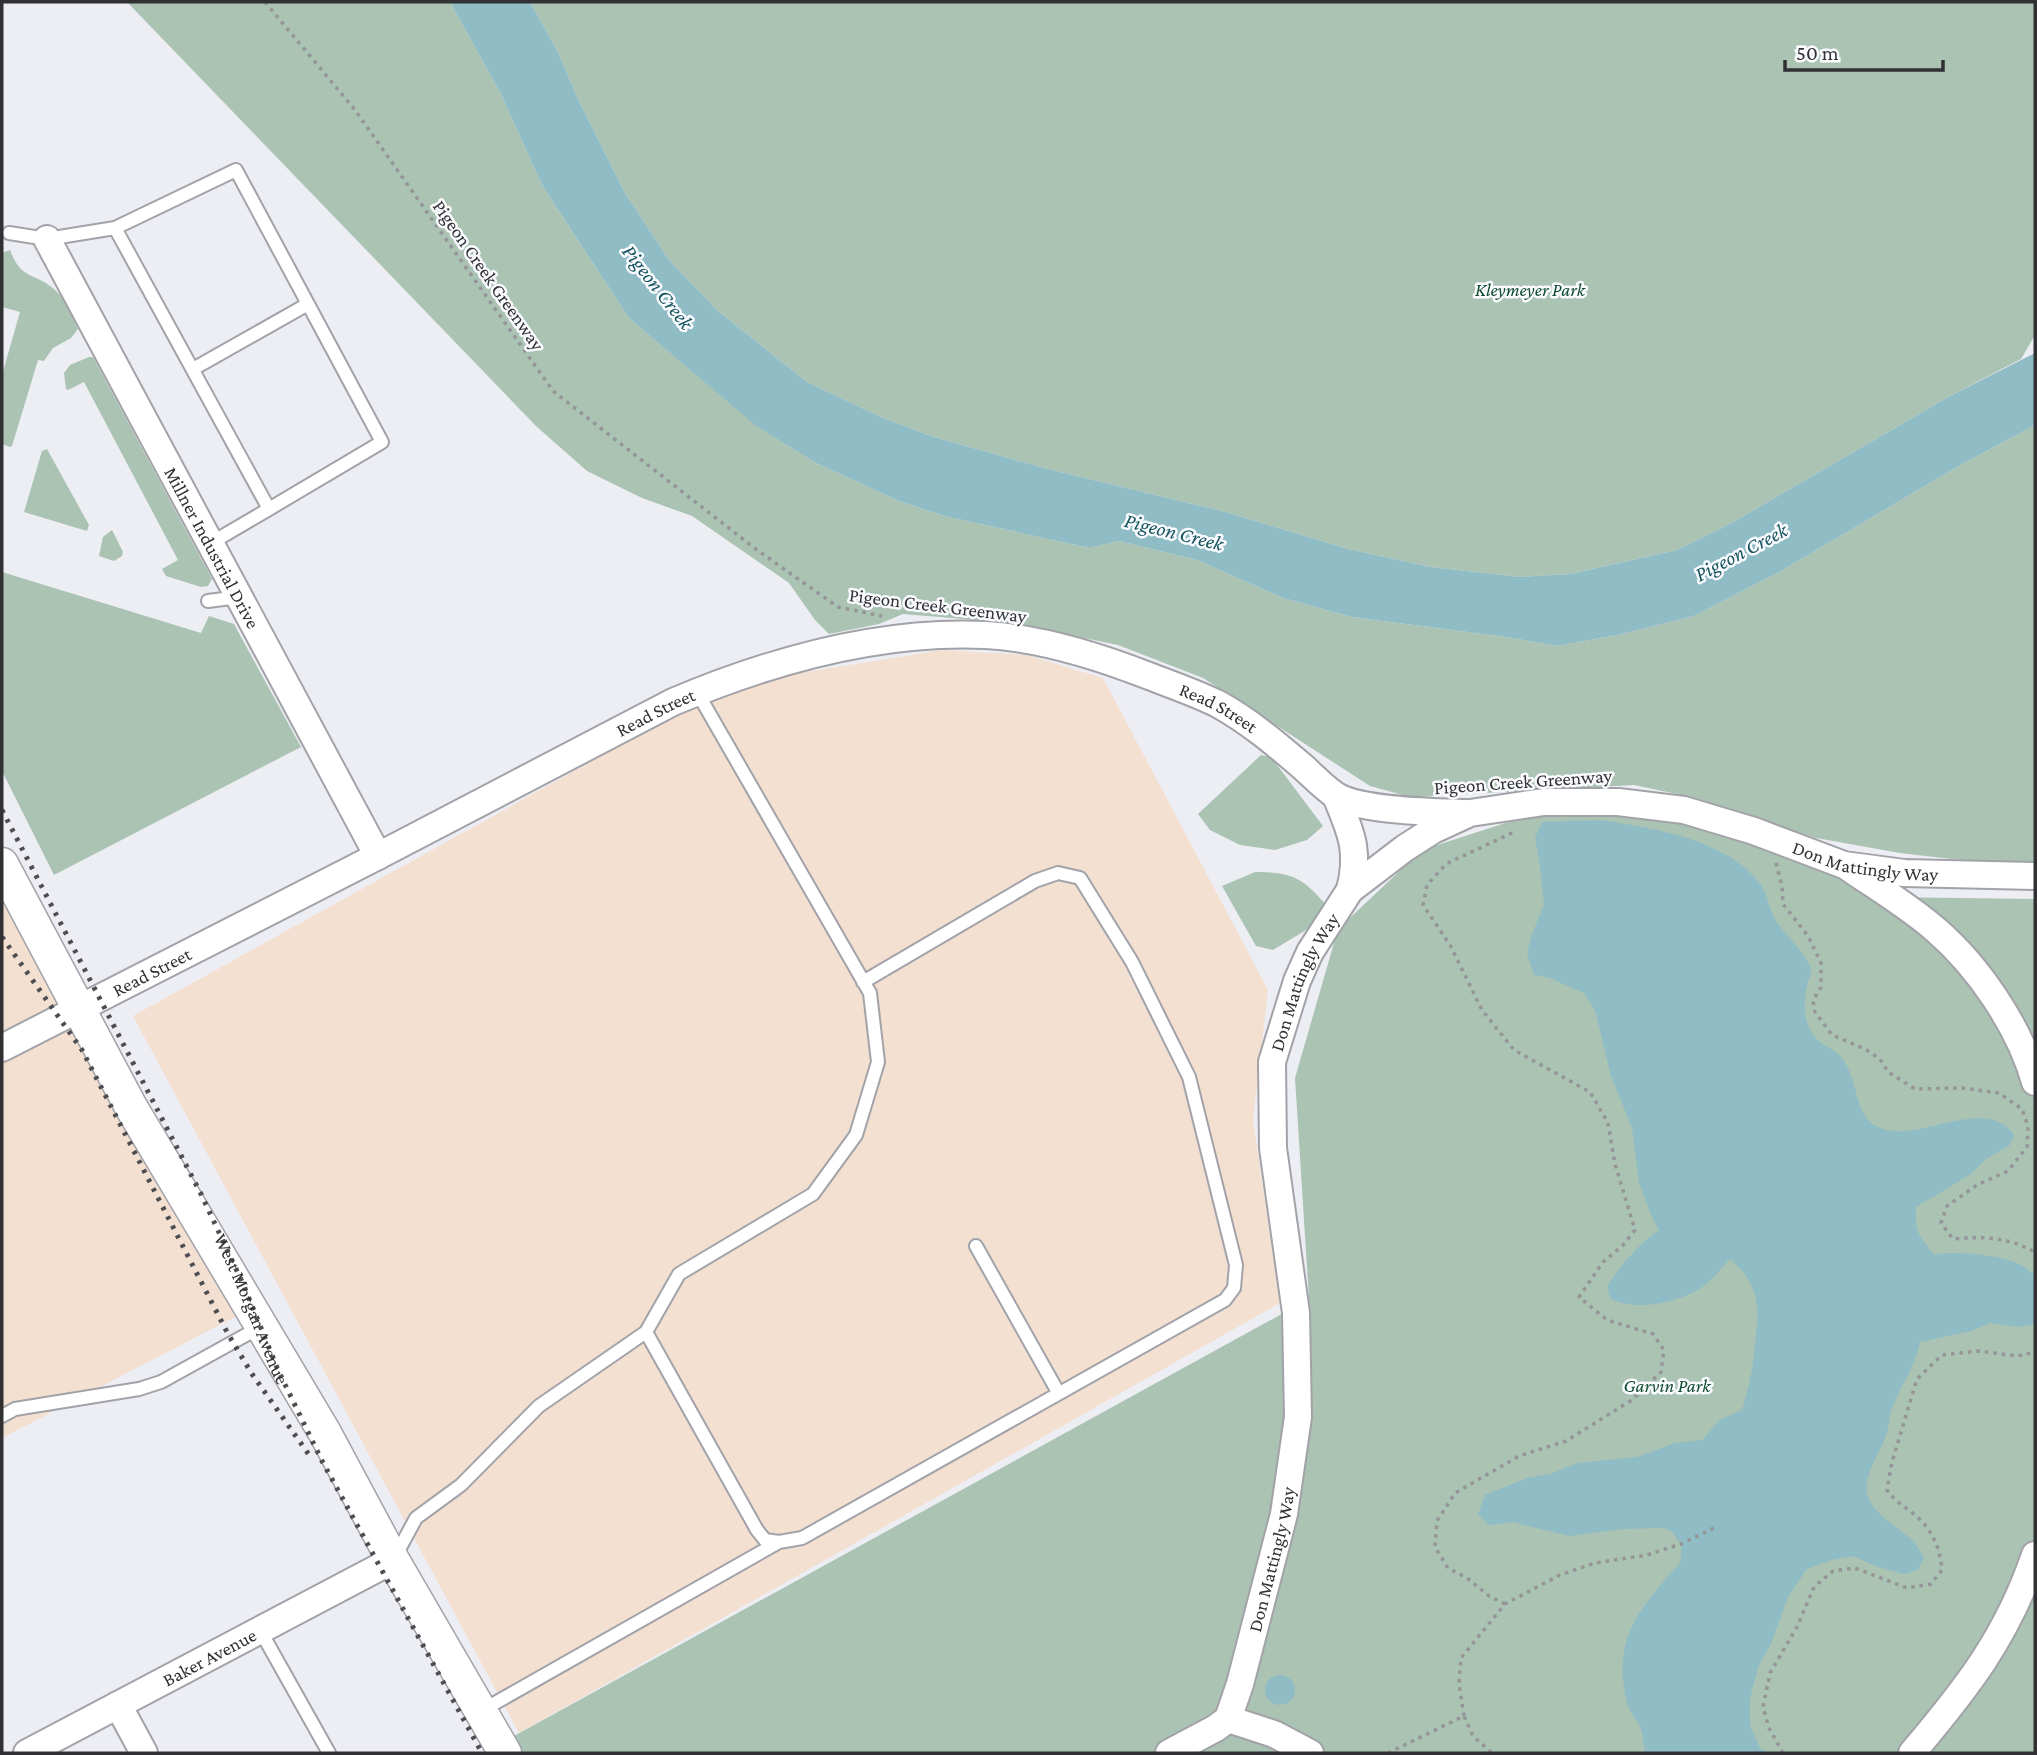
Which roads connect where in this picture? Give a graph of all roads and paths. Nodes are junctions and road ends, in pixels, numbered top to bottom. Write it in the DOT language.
graph roads {
  1 [pos="265,2"];
  2 [pos="115,228"];
  3 [pos="9,233"];
  4 [pos="47,239"];
  5 [pos="308,304"];
  6 [pos="193,369"];
  7 [pos="269,509"];
  8 [pos="211,543"];
  9 [pos="239,597"];
  10 [pos="208,601"];
  11 [pos="890,617"];
  12 [pos="697,692"];
  13 [pos="1336,796"];
  14 [pos="1534,803"];
  15 [pos="1470,813"];
  16 [pos="1784,842"];
  17 [pos="378,856"];
  18 [pos="2,864"];
  19 [pos="1844,865"];
  20 [pos="2035,876"];
  21 [pos="1350,890"];
  22 [pos="863,982"];
  23 [pos="79,1010"];
  24 [pos="3,1044"];
  25 [pos="2035,1082"];
  26 [pos="976,1246"];
  27 [pos="2035,1252"];
  28 [pos="262,1326"];
  29 [pos="646,1332"];
  30 [pos="2035,1352"];
  31 [pos="1058,1392"];
  32 [pos="2,1416"];
  33 [pos="1713,1528"];
  34 [pos="779,1542"];
  35 [pos="2035,1555"];
  36 [pos="393,1560"];
  37 [pos="1505,1604"];
  38 [pos="260,1630"];
  39 [pos="118,1705"];
  40 [pos="481,1711"];
  41 [pos="1464,1716"];
  42 [pos="1227,1719"];
  43 [pos="27,1753"];
  44 [pos="144,1753"];
  45 [pos="329,1753"];
  46 [pos="505,1753"];
  47 [pos="1168,1753"];
  48 [pos="1310,1753"];
  49 [pos="1388,1753"];
  50 [pos="1492,1753"];
  51 [pos="1783,1753"];
  52 [pos="1912,1753"];
  1 -- 11 [label="path, Pigeon Creek Greenway"];
  2 -- 4 [label="lane"];
  2 -- 5 [label="lane"];
  2 -- 6 [label="lane"];
  3 -- 4 [label="lane"];
  4 -- 8 [label="street, Millner Industrial Drive"];
  5 -- 6 [label="lane"];
  5 -- 7 [label="lane"];
  6 -- 7 [label="lane"];
  7 -- 8 [label="lane"];
  8 -- 9 [label="street, Millner Industrial Drive"];
  9 -- 10 [label="lane"];
  9 -- 17 [label="street, Millner Industrial Drive"];
  12 -- 13 [label="street, Read Street"];
  12 -- 17 [label="street, Read Street"];
  12 -- 22 [label="lane"];
  13 -- 15 [label="street, Read Street"];
  13 -- 21 [label="street, Read Street"];
  14 -- 15 [label="street, Don Mattingly Way"];
  14 -- 16 [label="street, Don Mattingly Way"];
  14 -- 37 [label="path"];
  15 -- 21 [label="street, Don Mattingly Way"];
  16 -- 19 [label="street, Don Mattingly Way"];
  16 -- 27 [label="path"];
  17 -- 23 [label="street, Read Street"];
  18 -- 23 [label="street, West Morgan Avenue"];
  19 -- 20 [label="street, Don Mattingly Way"];
  19 -- 25 [label="street"];
  21 -- 42 [label="street, Don Mattingly Way"];
  22 -- 29 [label="lane"];
  22 -- 31 [label="lane"];
  23 -- 24 [label="street, Read Street"];
  23 -- 28 [label="street, West Morgan Avenue"];
  26 -- 31 [label="lane"];
  28 -- 32 [label="lane"];
  28 -- 36 [label="street, West Morgan Avenue"];
  29 -- 34 [label="lane"];
  29 -- 36 [label="lane"];
  30 -- 51 [label="path"];
  31 -- 34 [label="lane"];
  33 -- 37 [label="path"];
  34 -- 40 [label="lane"];
  35 -- 52 [label="street"];
  36 -- 38 [label="street, Baker Avenue"];
  36 -- 40 [label="street, West Morgan Avenue"];
  37 -- 41 [label="path"];
  38 -- 39 [label="street, Baker Avenue"];
  38 -- 45 [label="lane"];
  39 -- 43 [label="street, Baker Avenue"];
  39 -- 44 [label="street"];
  40 -- 46 [label="street, West Morgan Avenue"];
  41 -- 49 [label="path"];
  41 -- 50 [label="path"];
  42 -- 47 [label="street"];
  42 -- 48 [label="street"];
}
